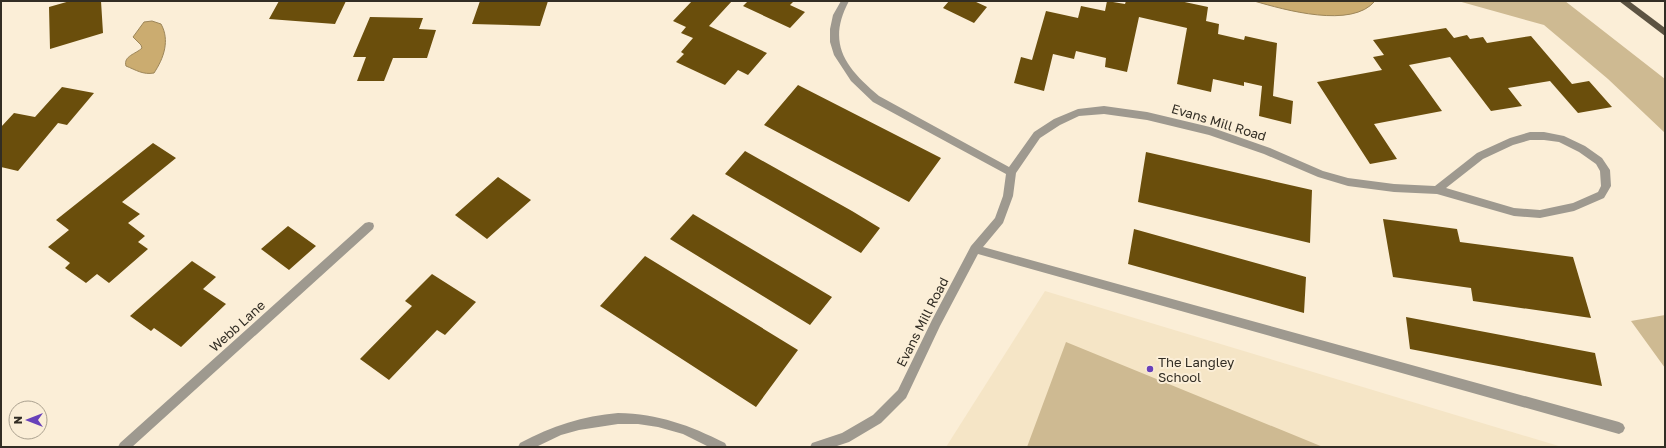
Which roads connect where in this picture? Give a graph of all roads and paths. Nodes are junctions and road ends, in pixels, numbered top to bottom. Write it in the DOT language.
graph roads {
  1 [pos="845,1"];
  2 [pos="1623,1"];
  3 [pos="1665,33"];
  4 [pos="1011,172"];
  5 [pos="1437,190"];
  6 [pos="369,226"];
  7 [pos="975,249"];
  8 [pos="1619,428"];
  9 [pos="124,447"];
  10 [pos="524,447"];
  11 [pos="721,447"];
  12 [pos="816,447"];
  1 -- 4 [label="street"];
  2 -- 3 [label="main road"];
  4 -- 5 [label="street, Evans Mill Road"];
  4 -- 7 [label="street, Evans Mill Road"];
  5 -- 5 [label="street, Evans Mill Road"];
  6 -- 9 [label="street, Webb Lane"];
  7 -- 8 [label="street"];
  7 -- 12 [label="street, Evans Mill Road"];
  10 -- 11 [label="street"];
}
